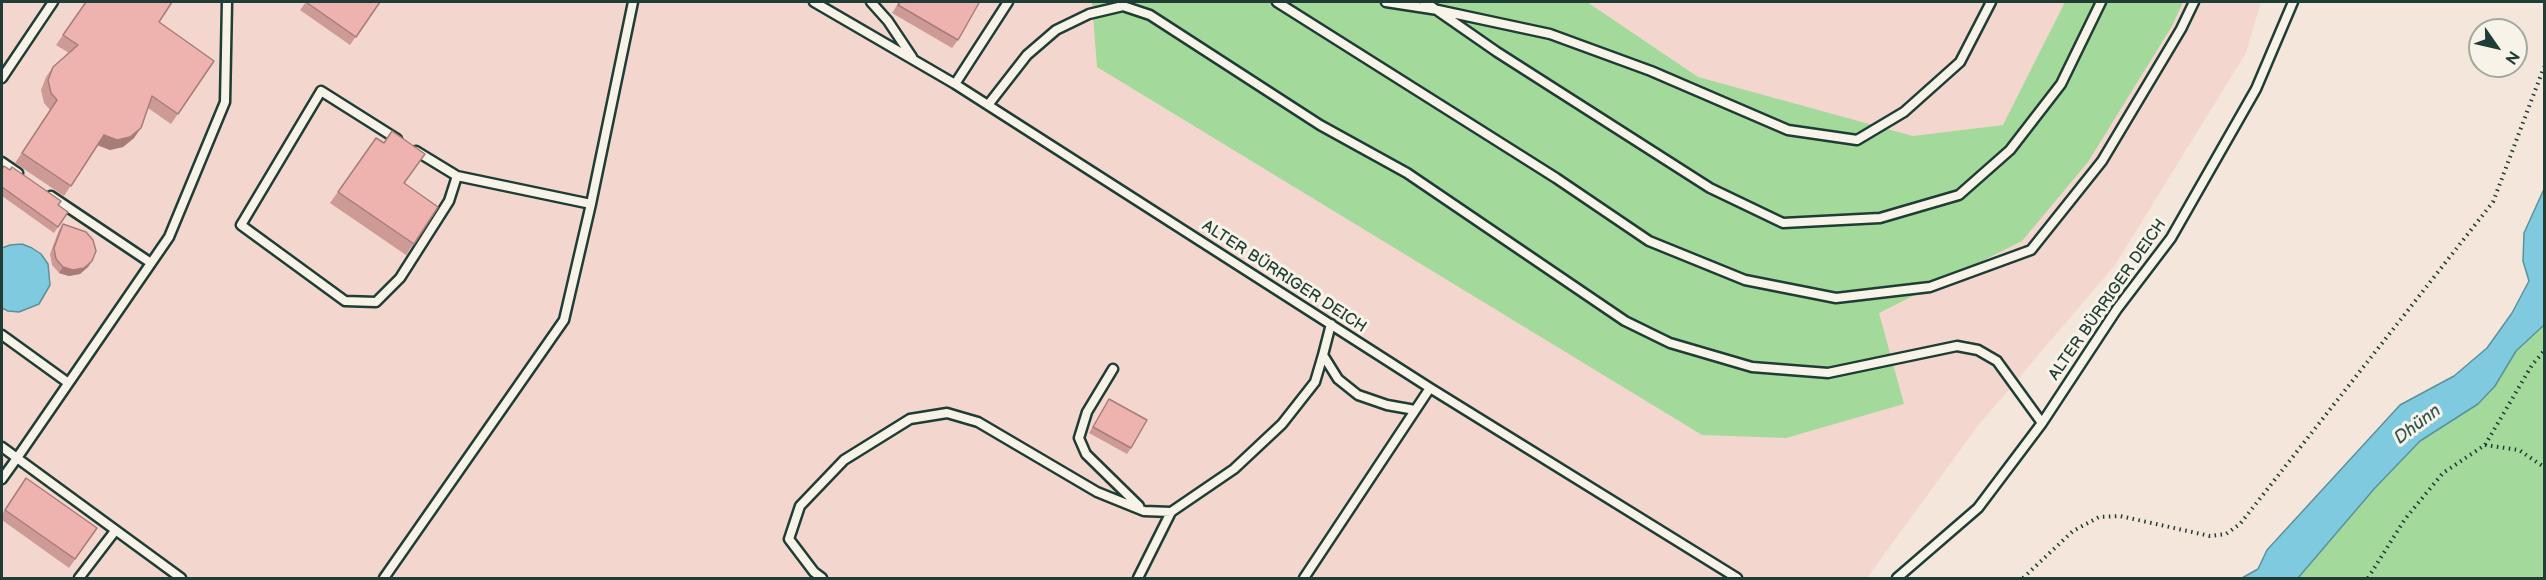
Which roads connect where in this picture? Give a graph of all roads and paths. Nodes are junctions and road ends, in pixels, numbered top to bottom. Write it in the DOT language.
graph roads {
  1 [pos="54,2"];
  2 [pos="227,2"];
  3 [pos="633,2"];
  4 [pos="814,2"];
  5 [pos="871,2"];
  6 [pos="1008,2"];
  7 [pos="1277,2"];
  8 [pos="1386,2"];
  9 [pos="1425,2"];
  10 [pos="1991,2"];
  11 [pos="2101,2"];
  12 [pos="2194,2"];
  13 [pos="2293,2"];
  14 [pos="1438,10"];
  15 [pos="914,60"];
  16 [pos="2544,67"];
  17 [pos="2,78"];
  18 [pos="955,84"];
  19 [pos="988,105"];
  20 [pos="2,162"];
  21 [pos="457,176"];
  22 [pos="30,181"];
  23 [pos="39,187"];
  24 [pos="591,204"];
  25 [pos="151,263"];
  26 [pos="1330,324"];
  27 [pos="2,335"];
  28 [pos="2544,351"];
  29 [pos="1323,355"];
  30 [pos="1113,369"];
  31 [pos="68,382"];
  32 [pos="1430,388"];
  33 [pos="1415,410"];
  34 [pos="2042,423"];
  35 [pos="2485,445"];
  36 [pos="2,447"];
  37 [pos="16,458"];
  38 [pos="2544,467"];
  39 [pos="2,479"];
  40 [pos="1144,511"];
  41 [pos="1172,512"];
  42 [pos="115,531"];
  43 [pos="79,579"];
  44 [pos="181,579"];
  45 [pos="384,579"];
  46 [pos="822,579"];
  47 [pos="1138,579"];
  48 [pos="1304,579"];
  49 [pos="1737,579"];
  50 [pos="1897,579"];
  51 [pos="2022,579"];
  52 [pos="2368,579"];
  1 -- 17 [label="lane"];
  2 -- 25 [label="lane"];
  3 -- 24 [label="lane"];
  4 -- 15 [label="lane, ALTER BÜRRIGER DEICH"];
  5 -- 15 [label="lane"];
  6 -- 18 [label="lane"];
  7 -- 12 [label="lane"];
  8 -- 14 [label="lane"];
  9 -- 14 [label="lane"];
  10 -- 14 [label="lane"];
  11 -- 14 [label="lane"];
  13 -- 34 [label="lane, ALTER BÜRRIGER DEICH"];
  15 -- 18 [label="lane, ALTER BÜRRIGER DEICH"];
  16 -- 51 [label="path"];
  18 -- 19 [label="lane, ALTER BÜRRIGER DEICH"];
  19 -- 26 [label="lane, ALTER BÜRRIGER DEICH"];
  19 -- 34 [label="lane"];
  20 -- 22 [label="lane"];
  21 -- 21 [label="lane"];
  21 -- 24 [label="lane"];
  23 -- 25 [label="lane"];
  24 -- 45 [label="lane"];
  25 -- 31 [label="lane"];
  26 -- 29 [label="lane"];
  26 -- 32 [label="lane, ALTER BÜRRIGER DEICH"];
  27 -- 31 [label="lane"];
  28 -- 35 [label="path"];
  29 -- 33 [label="lane"];
  29 -- 41 [label="lane"];
  30 -- 40 [label="lane"];
  31 -- 37 [label="lane"];
  32 -- 33 [label="lane"];
  32 -- 49 [label="lane, ALTER BÜRRIGER DEICH"];
  33 -- 48 [label="lane"];
  34 -- 50 [label="lane, ALTER BÜRRIGER DEICH"];
  35 -- 38 [label="path"];
  35 -- 52 [label="path"];
  36 -- 37 [label="lane"];
  37 -- 39 [label="lane"];
  37 -- 42 [label="lane"];
  40 -- 41 [label="lane"];
  40 -- 46 [label="lane"];
  41 -- 47 [label="lane"];
  42 -- 43 [label="lane"];
  42 -- 44 [label="lane"];
}
